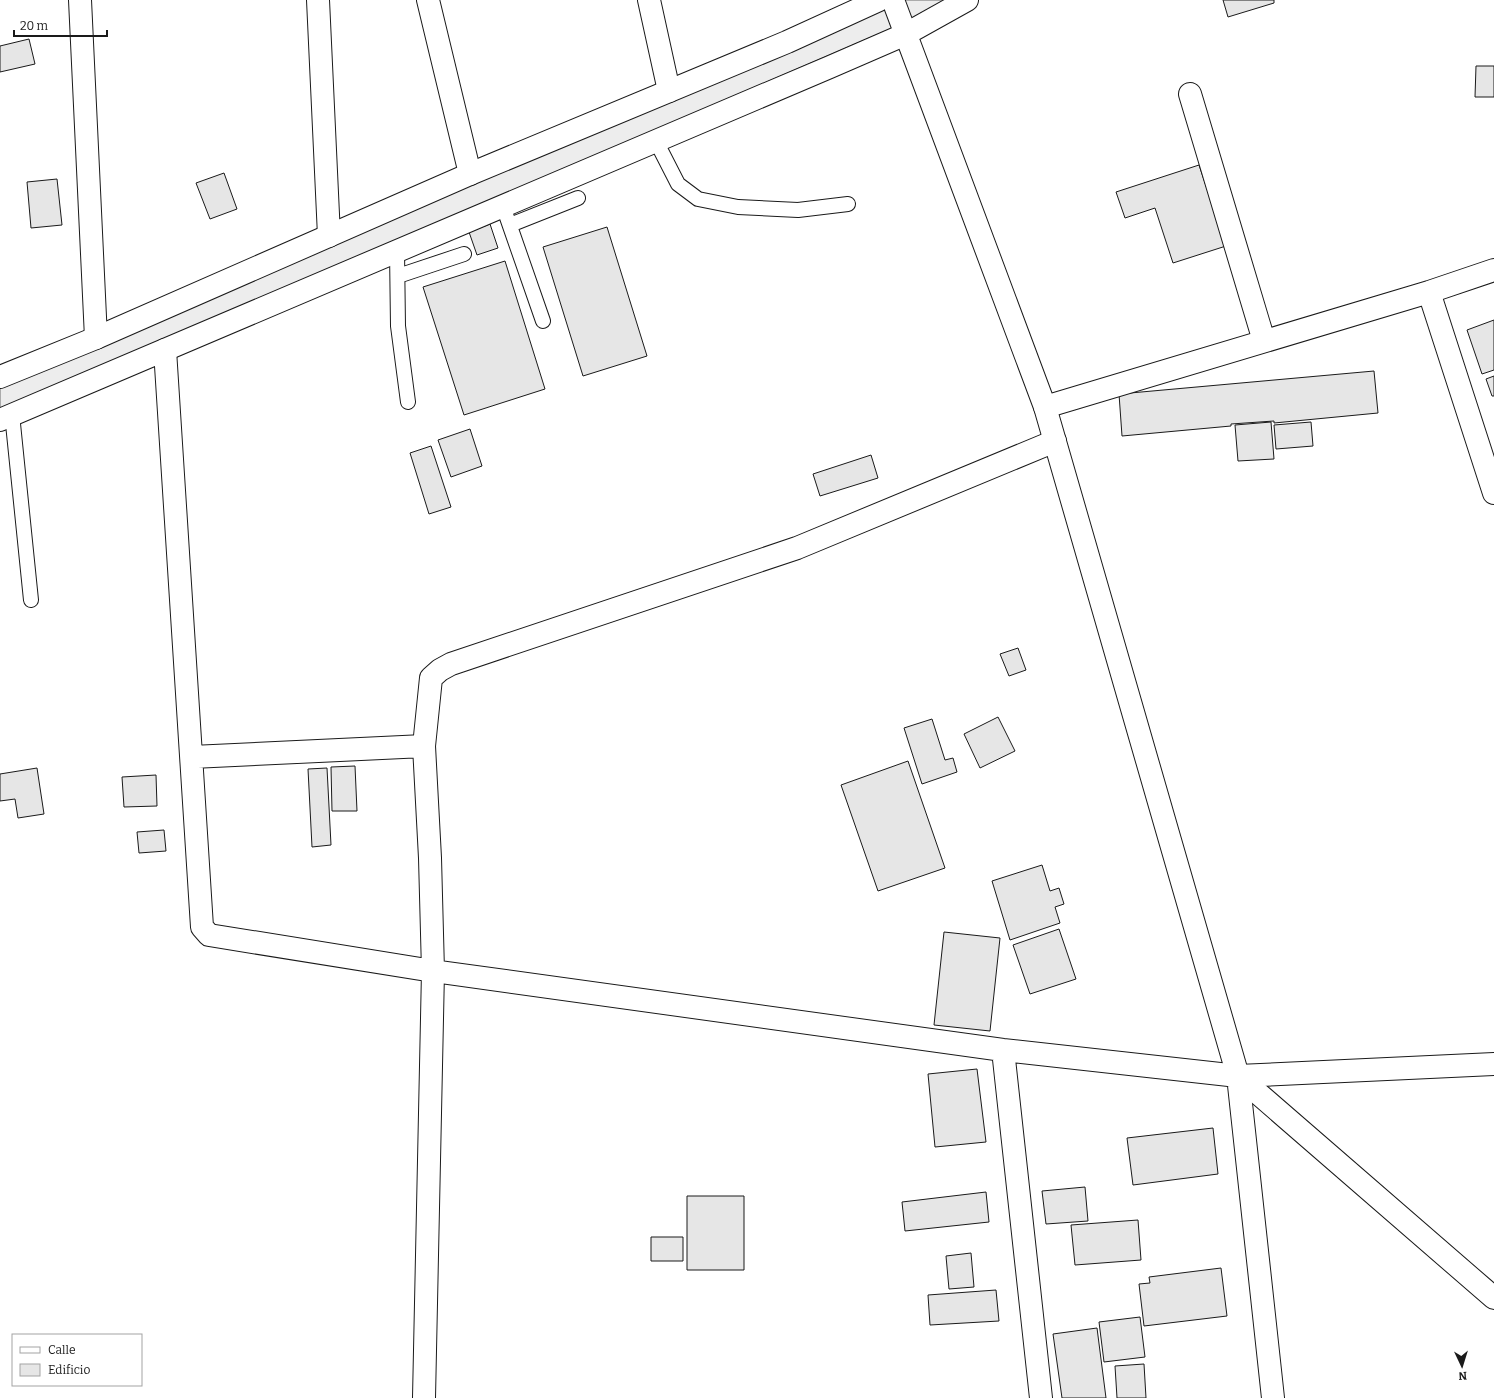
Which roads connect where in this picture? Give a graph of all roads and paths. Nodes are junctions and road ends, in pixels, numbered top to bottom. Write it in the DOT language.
graph roads {
  1 [pos="80,0"];
  2 [pos="318,0"];
  3 [pos="428,0"];
  4 [pos="649,0"];
  5 [pos="879,0"];
  6 [pos="893,0"];
  7 [pos="967,0"];
  8 [pos="906,34"];
  9 [pos="669,91"];
  10 [pos="1190,94"];
  11 [pos="656,141"];
  12 [pos="470,174"];
  13 [pos="578,198"];
  14 [pos="848,204"];
  15 [pos="506,215"];
  16 [pos="329,236"];
  17 [pos="397,251"];
  18 [pos="464,254"];
  19 [pos="1494,270"];
  20 [pos="398,276"];
  21 [pos="1428,292"];
  22 [pos="543,321"];
  23 [pos="96,338"];
  24 [pos="1264,341"];
  25 [pos="165,350"];
  26 [pos="0,377"];
  27 [pos="408,402"];
  28 [pos="1045,407"];
  29 [pos="6,417"];
  30 [pos="1055,442"];
  31 [pos="1494,493"];
  32 [pos="31,600"];
  33 [pos="424,746"];
  34 [pos="192,757"];
  35 [pos="433,971"];
  36 [pos="1003,1050"];
  37 [pos="1494,1064"];
  38 [pos="1238,1076"];
  39 [pos="1494,1298"];
  40 [pos="424,1398"];
  41 [pos="1041,1398"];
  42 [pos="1273,1398"];
  1 -- 23 [label="street"];
  2 -- 16 [label="street"];
  3 -- 12 [label="street"];
  4 -- 9 [label="street"];
  5 -- 9 [label="street"];
  6 -- 8 [label="street"];
  7 -- 8 [label="street"];
  8 -- 11 [label="street"];
  8 -- 28 [label="street"];
  9 -- 12 [label="street"];
  10 -- 24 [label="street"];
  11 -- 14 [label="lane"];
  11 -- 15 [label="street"];
  12 -- 16 [label="street"];
  13 -- 15 [label="lane"];
  15 -- 17 [label="street"];
  15 -- 22 [label="lane"];
  16 -- 23 [label="street"];
  17 -- 20 [label="lane"];
  17 -- 25 [label="street"];
  18 -- 20 [label="lane"];
  19 -- 21 [label="street"];
  20 -- 27 [label="lane"];
  21 -- 24 [label="street"];
  21 -- 31 [label="street"];
  23 -- 26 [label="street"];
  24 -- 28 [label="street"];
  25 -- 29 [label="street"];
  25 -- 34 [label="street"];
  28 -- 30 [label="street"];
  29 -- 32 [label="lane"];
  30 -- 33 [label="street"];
  30 -- 38 [label="street"];
  33 -- 34 [label="street"];
  33 -- 35 [label="street"];
  34 -- 35 [label="street"];
  35 -- 36 [label="street"];
  35 -- 40 [label="street"];
  36 -- 38 [label="street"];
  36 -- 41 [label="street"];
  37 -- 38 [label="street"];
  38 -- 39 [label="street"];
  38 -- 42 [label="street"];
}
